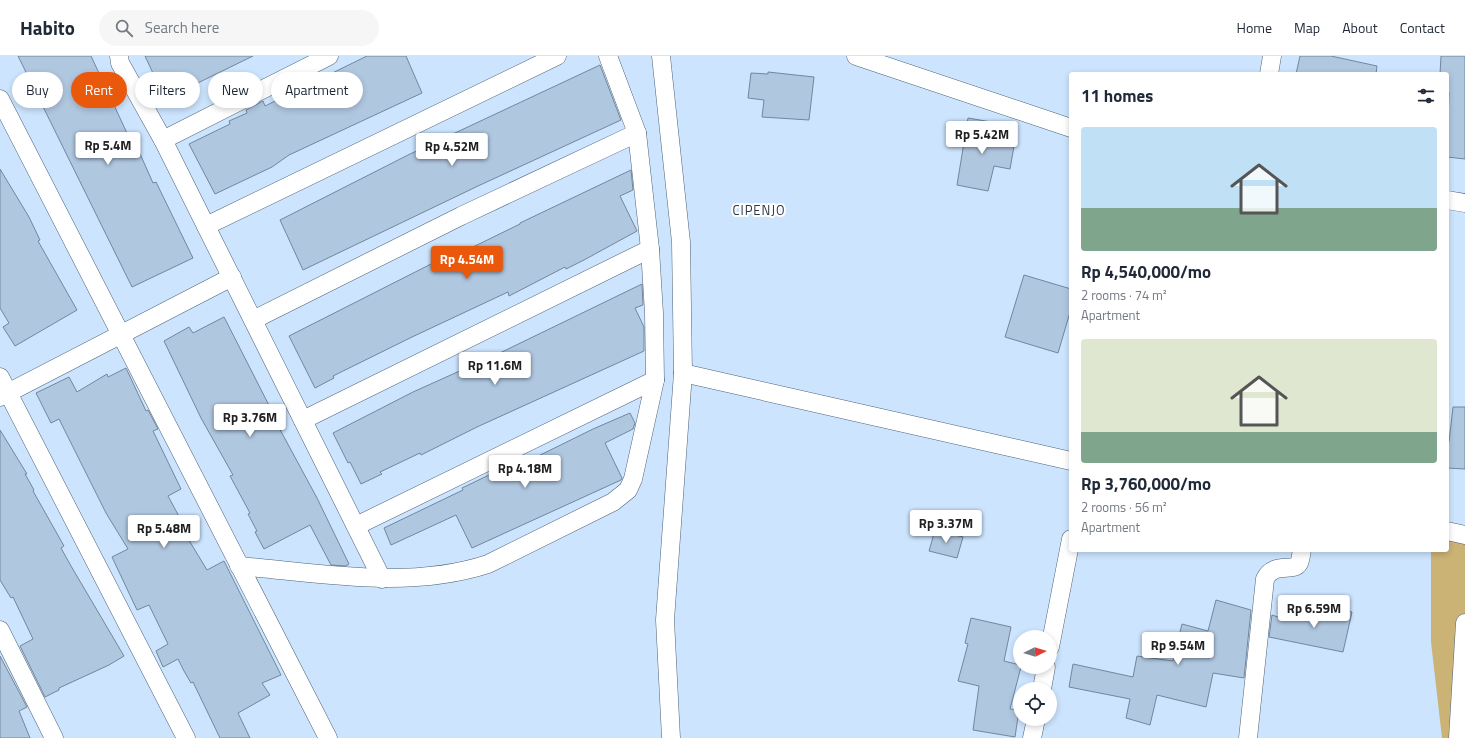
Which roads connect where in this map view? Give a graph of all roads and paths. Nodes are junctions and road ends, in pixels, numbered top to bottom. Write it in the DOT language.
graph roads {
  1 [pos="119,56"];
  2 [pos="329,56"];
  3 [pos="557,56"];
  4 [pos="608,56"];
  5 [pos="661,56"];
  6 [pos="856,56"];
  7 [pos="1272,56"];
  8 [pos="1269,72"];
  9 [pos="0,99"];
  10 [pos="1069,127"];
  11 [pos="637,133"];
  12 [pos="163,140"];
  13 [pos="1449,200"];
  14 [pos="1465,203"];
  15 [pos="206,226"];
  16 [pos="650,249"];
  17 [pos="232,277"];
  18 [pos="253,320"];
  19 [pos="120,334"];
  20 [pos="683,373"];
  21 [pos="0,377"];
  22 [pos="655,380"];
  23 [pos="4,395"];
  24 [pos="303,420"];
  25 [pos="1069,461"];
  26 [pos="356,526"];
  27 [pos="1449,531"];
  28 [pos="1465,535"];
  29 [pos="1069,549"];
  30 [pos="1302,552"];
  31 [pos="239,566"];
  32 [pos="382,579"];
  33 [pos="1465,623"];
  34 [pos="0,630"];
  35 [pos="1053,630"];
  36 [pos="1035,726"];
  37 [pos="54,738"];
  38 [pos="186,738"];
  39 [pos="328,738"];
  40 [pos="671,738"];
  41 [pos="1032,738"];
  42 [pos="1248,738"];
  43 [pos="1458,738"];
  1 -- 12 [label="street"];
  2 -- 12 [label="street"];
  3 -- 15 [label="street"];
  4 -- 11 [label="street"];
  5 -- 20 [label="street"];
  6 -- 10 [label="street"];
  7 -- 8 [label="street"];
  9 -- 19 [label="street"];
  11 -- 16 [label="street"];
  11 -- 18 [label="street"];
  12 -- 15 [label="street"];
  13 -- 14 [label="street"];
  15 -- 17 [label="street"];
  16 -- 22 [label="street"];
  16 -- 24 [label="street"];
  17 -- 18 [label="street"];
  17 -- 19 [label="street"];
  18 -- 24 [label="street"];
  19 -- 23 [label="street"];
  19 -- 31 [label="street"];
  20 -- 25 [label="street"];
  20 -- 40 [label="street"];
  21 -- 23 [label="street"];
  22 -- 26 [label="street"];
  22 -- 32 [label="street"];
  23 -- 38 [label="street"];
  24 -- 26 [label="street"];
  26 -- 32 [label="street"];
  27 -- 28 [label="street"];
  29 -- 35 [label="street"];
  30 -- 42 [label="street"];
  31 -- 32 [label="street"];
  31 -- 39 [label="street"];
  33 -- 43 [label="street"];
  34 -- 37 [label="street"];
  36 -- 41 [label="street"];
}
